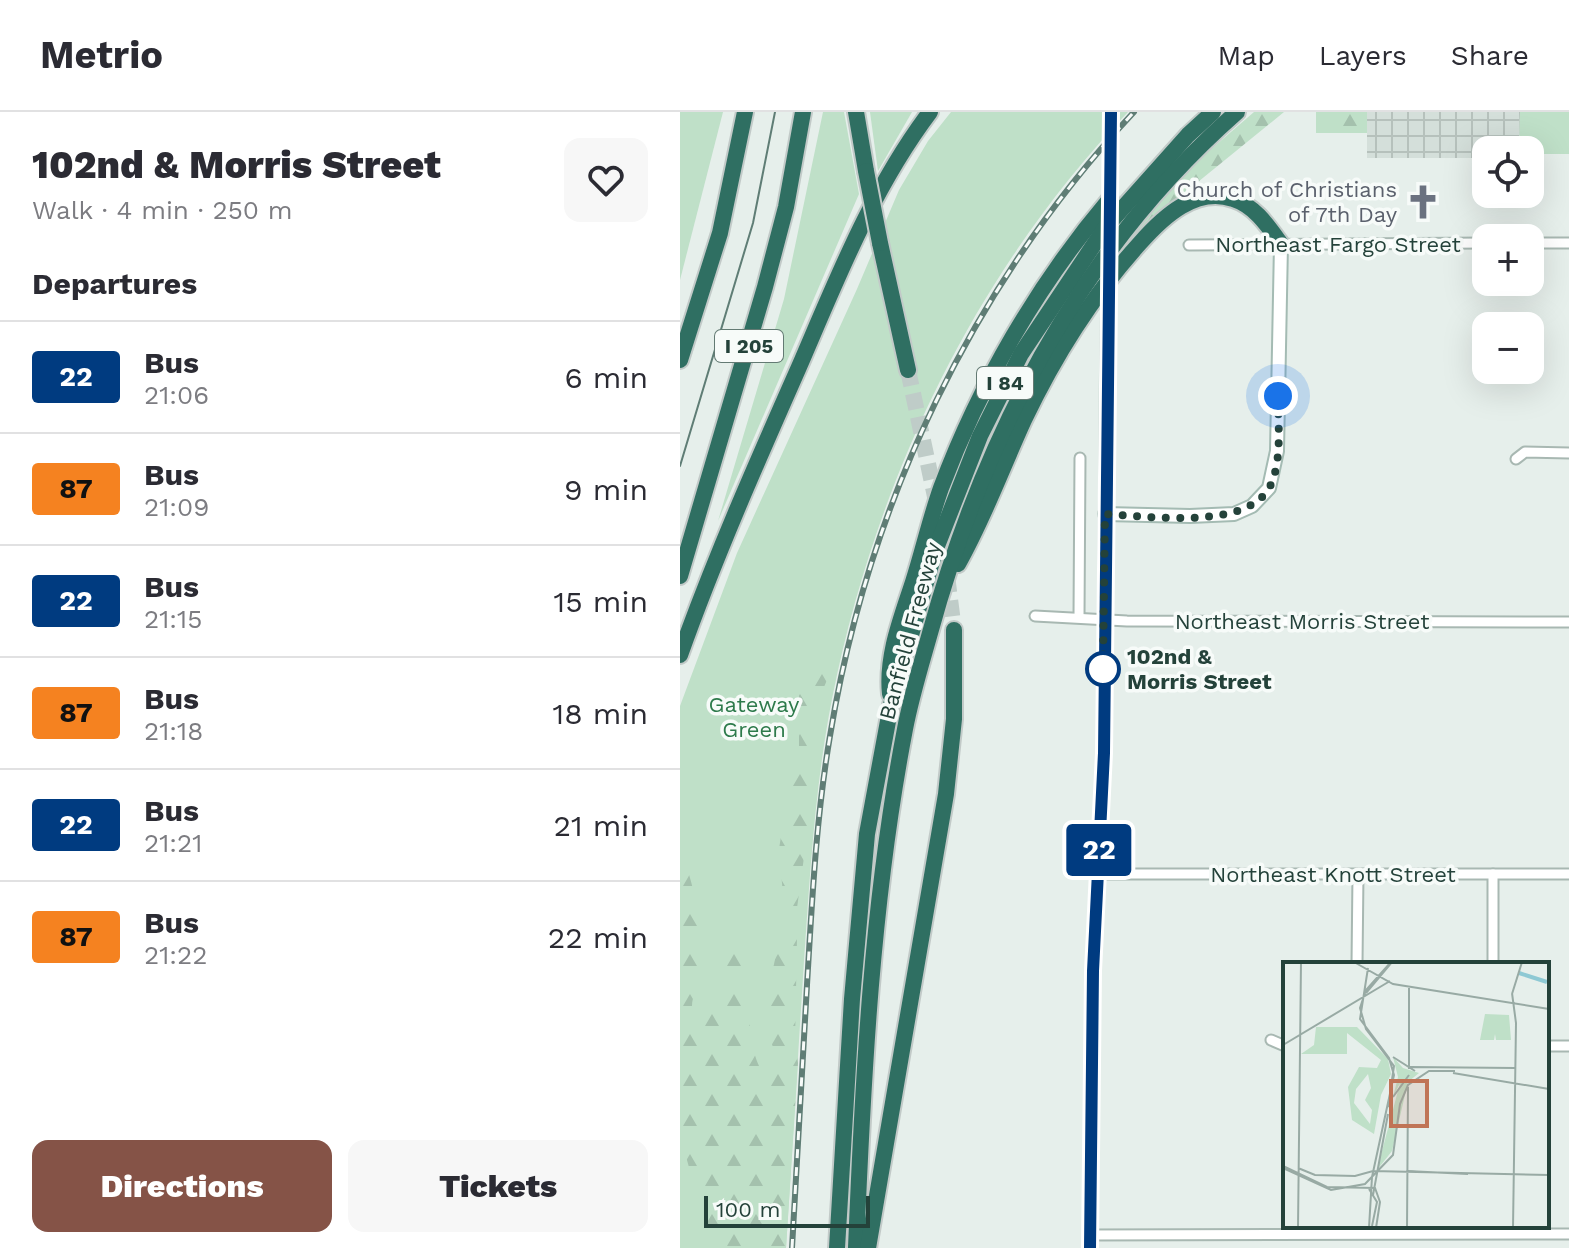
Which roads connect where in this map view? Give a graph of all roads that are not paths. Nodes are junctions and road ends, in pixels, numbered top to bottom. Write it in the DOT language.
graph roads {
  1 [pos="745,112"];
  2 [pos="803,112"];
  3 [pos="856,112"];
  4 [pos="930,112"];
  5 [pos="1111,112"];
  6 [pos="1213,112"];
  7 [pos="1237,112"];
  8 [pos="1110,199"];
  9 [pos="1472,243"];
  10 [pos="1544,243"];
  11 [pos="1569,243"];
  12 [pos="1281,244"];
  13 [pos="1189,245"];
  14 [pos="680,360"];
  15 [pos="908,370"];
  16 [pos="1569,453"];
  17 [pos="1080,458"];
  18 [pos="1516,459"];
  19 [pos="1105,514"];
  20 [pos="680,576"];
  21 [pos="941,593"];
  22 [pos="1035,616"];
  23 [pos="1079,617"];
  24 [pos="1104,619"];
  25 [pos="1569,622"];
  26 [pos="954,630"];
  27 [pos="680,655"];
  28 [pos="891,705"];
  29 [pos="1098,874"];
  30 [pos="1358,874"];
  31 [pos="1493,874"];
  32 [pos="1569,874"];
  33 [pos="1357,962"];
  34 [pos="1493,962"];
  35 [pos="1271,1040"];
  36 [pos="1283,1045"];
  37 [pos="1491,1230"];
  38 [pos="1569,1234"];
  39 [pos="1090,1242"];
  40 [pos="837,1248"];
  41 [pos="856,1248"];
  42 [pos="868,1248"];
  1 -- 14 [label="highway, I 205"];
  2 -- 20 [label="highway, I 205"];
  3 -- 15 [label="highway, bridge"];
  4 -- 27 [label="highway"];
  5 -- 8 [label="main road, bridge"];
  6 -- 28 [label="highway, Banfield Freeway / I 84"];
  7 -- 21 [label="highway, Banfield Freeway / I 84"];
  8 -- 19 [label="main road, bridge"];
  8 -- 28 [label="highway"];
  9 -- 12 [label="street, Northeast Fargo Street"];
  10 -- 11 [label="street"];
  12 -- 13 [label="street, Northeast Fargo Street"];
  12 -- 19 [label="main road"];
  12 -- 21 [label="highway"];
  16 -- 18 [label="street"];
  17 -- 23 [label="street"];
  19 -- 24 [label="main road"];
  21 -- 41 [label="highway, Banfield Freeway / I 84"];
  22 -- 23 [label="street, Northeast Morris Street"];
  23 -- 24 [label="street, Northeast Morris Street"];
  24 -- 25 [label="street, Northeast Morris Street"];
  24 -- 29 [label="main road"];
  26 -- 42 [label="highway"];
  28 -- 40 [label="highway, Banfield Freeway / I 84"];
  29 -- 30 [label="street, Northeast Knott Street"];
  29 -- 39 [label="main road"];
  30 -- 31 [label="street, Northeast Knott Street"];
  30 -- 33 [label="street"];
  31 -- 32 [label="street, Northeast Knott Street"];
  31 -- 34 [label="street"];
  35 -- 36 [label="street"];
  37 -- 38 [label="street"];
  37 -- 39 [label="street"];
}
